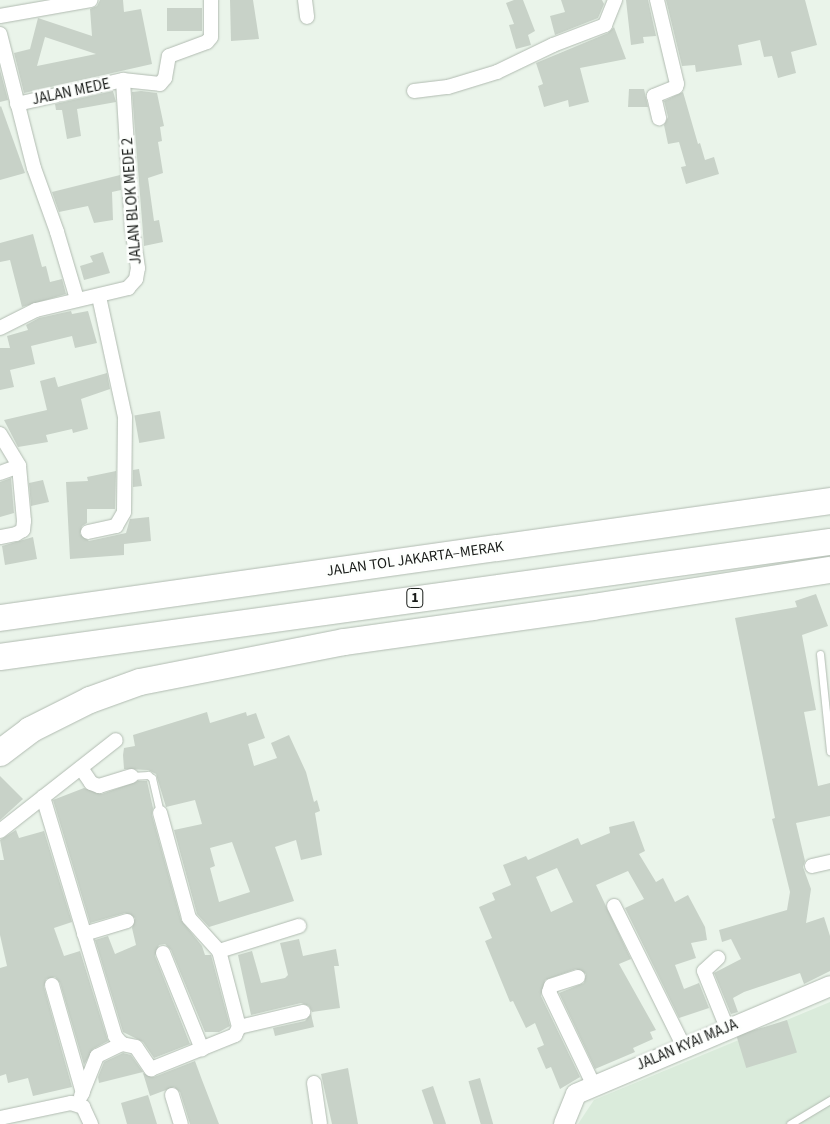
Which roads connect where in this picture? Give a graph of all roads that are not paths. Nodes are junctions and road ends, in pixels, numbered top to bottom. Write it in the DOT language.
graph roads {
  1 [pos="91,0"];
  2 [pos="211,0"];
  3 [pos="305,0"];
  4 [pos="657,0"];
  5 [pos="612,3"];
  6 [pos="0,16"];
  7 [pos="307,17"];
  8 [pos="0,34"];
  9 [pos="6,78"];
  10 [pos="123,80"];
  11 [pos="414,91"];
  12 [pos="18,104"];
  13 [pos="659,118"];
  14 [pos="100,297"];
  15 [pos="77,299"];
  16 [pos="0,328"];
  17 [pos="0,434"];
  18 [pos="19,466"];
  19 [pos="0,473"];
  20 [pos="830,500"];
  21 [pos="88,532"];
  22 [pos="0,537"];
  23 [pos="830,542"];
  24 [pos="830,570"];
  25 [pos="0,603"];
  26 [pos="90,605"];
  27 [pos="0,618"];
  28 [pos="820,654"];
  29 [pos="0,657"];
  30 [pos="116,740"];
  31 [pos="830,751"];
  32 [pos="0,754"];
  33 [pos="81,768"];
  34 [pos="131,776"];
  35 [pos="42,797"];
  36 [pos="160,813"];
  37 [pos="0,831"];
  38 [pos="830,862"];
  39 [pos="812,866"];
  40 [pos="614,906"];
  41 [pos="127,921"];
  42 [pos="298,926"];
  43 [pos="84,934"];
  44 [pos="219,951"];
  45 [pos="163,953"];
  46 [pos="718,958"];
  47 [pos="578,977"];
  48 [pos="52,985"];
  49 [pos="830,986"];
  50 [pos="303,1012"];
  51 [pos="239,1027"];
  52 [pos="727,1028"];
  53 [pos="122,1044"];
  54 [pos="684,1046"];
  55 [pos="202,1049"];
  56 [pos="314,1083"];
  57 [pos="594,1086"];
  58 [pos="172,1095"];
  59 [pos="80,1099"];
  60 [pos="830,1100"];
  61 [pos="0,1118"];
  62 [pos="91,1124"];
  63 [pos="181,1124"];
  64 [pos="320,1124"];
  65 [pos="564,1124"];
  66 [pos="790,1124"];
  1 -- 6 [label="street"];
  2 -- 10 [label="street, JALAN MEDE"];
  3 -- 7 [label="street"];
  4 -- 13 [label="street"];
  5 -- 11 [label="street"];
  8 -- 9 [label="street"];
  9 -- 12 [label="street"];
  10 -- 12 [label="street, JALAN MEDE"];
  10 -- 14 [label="street, JALAN BLOK MEDE 2"];
  12 -- 15 [label="street"];
  14 -- 15 [label="street, JALAN BLOK MEDE 2"];
  14 -- 21 [label="street"];
  15 -- 16 [label="street, JALAN BLOK MEDE 2"];
  17 -- 18 [label="street"];
  18 -- 19 [label="street"];
  18 -- 22 [label="street"];
  20 -- 26 [label="highway, JALAN TOL JAKARTA–MERAK"];
  23 -- 29 [label="highway, 1"];
  24 -- 32 [label="highway"];
  25 -- 26 [label="highway"];
  26 -- 27 [label="highway, JALAN TOL JAKARTA–MERAK"];
  28 -- 31 [label="lane"];
  30 -- 33 [label="street"];
  33 -- 34 [label="street"];
  33 -- 35 [label="street"];
  34 -- 36 [label="lane"];
  35 -- 37 [label="street"];
  35 -- 43 [label="street"];
  36 -- 44 [label="street"];
  38 -- 39 [label="street"];
  40 -- 54 [label="street"];
  41 -- 43 [label="street"];
  42 -- 44 [label="street"];
  43 -- 53 [label="street"];
  44 -- 51 [label="street"];
  45 -- 55 [label="street"];
  46 -- 52 [label="street"];
  47 -- 57 [label="street"];
  48 -- 59 [label="street"];
  49 -- 52 [label="main road, JALAN KYAI MAJA"];
  50 -- 51 [label="street"];
  51 -- 55 [label="street"];
  52 -- 54 [label="main road, JALAN KYAI MAJA"];
  53 -- 55 [label="street"];
  53 -- 59 [label="street"];
  54 -- 57 [label="main road, JALAN KYAI MAJA"];
  56 -- 64 [label="street"];
  57 -- 65 [label="main road, JALAN KYAI MAJA"];
  58 -- 63 [label="street"];
  59 -- 61 [label="street"];
  59 -- 62 [label="street"];
  60 -- 66 [label="lane"];
}
